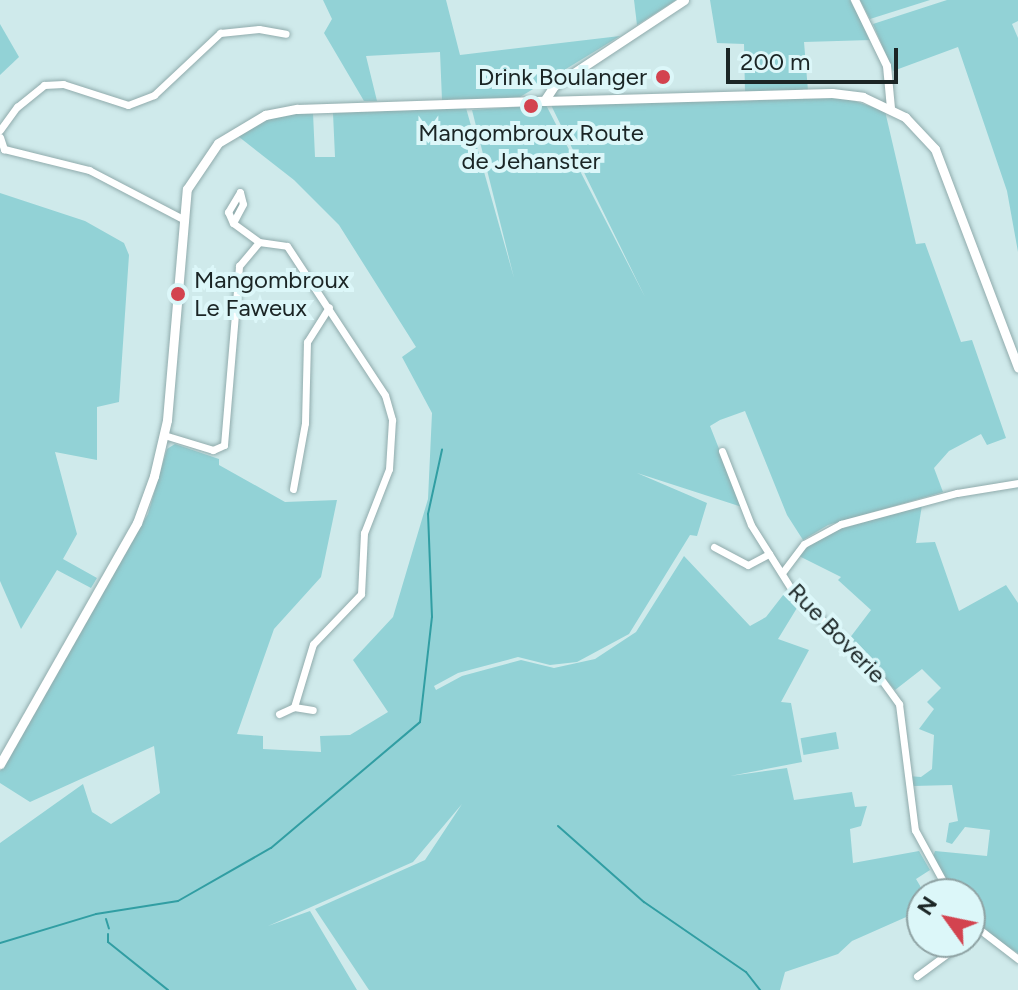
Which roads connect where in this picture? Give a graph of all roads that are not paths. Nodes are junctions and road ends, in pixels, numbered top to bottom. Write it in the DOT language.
graph roads {
  1 [pos="684,0"];
  2 [pos="855,0"];
  3 [pos="286,34"];
  4 [pos="544,101"];
  5 [pos="891,108"];
  6 [pos="0,130"];
  7 [pos="0,137"];
  8 [pos="2,149"];
  9 [pos="181,218"];
  10 [pos="233,223"];
  11 [pos="259,242"];
  12 [pos="329,307"];
  13 [pos="1018,368"];
  14 [pos="164,435"];
  15 [pos="722,451"];
  16 [pos="1018,483"];
  17 [pos="293,489"];
  18 [pos="714,547"];
  19 [pos="769,554"];
  20 [pos="782,573"];
  21 [pos="294,707"];
  22 [pos="313,710"];
  23 [pos="279,714"];
  24 [pos="0,764"];
  25 [pos="941,878"];
  26 [pos="986,938"];
  27 [pos="941,958"];
  28 [pos="1018,959"];
  29 [pos="917,976"];
  1 -- 4 [label="main road"];
  2 -- 5 [label="street"];
  3 -- 6 [label="street"];
  4 -- 5 [label="main road"];
  4 -- 9 [label="main road"];
  5 -- 13 [label="main road"];
  7 -- 8 [label="street"];
  8 -- 9 [label="street"];
  9 -- 14 [label="main road"];
  10 -- 11 [label="street"];
  11 -- 12 [label="street"];
  11 -- 14 [label="street"];
  12 -- 17 [label="street"];
  12 -- 21 [label="street"];
  14 -- 24 [label="main road"];
  15 -- 19 [label="street"];
  16 -- 20 [label="street, Rue Boverie"];
  18 -- 19 [label="street"];
  19 -- 20 [label="street"];
  20 -- 25 [label="street, Rue Boverie"];
  21 -- 22 [label="street"];
  21 -- 23 [label="street"];
  26 -- 28 [label="street"];
  27 -- 29 [label="street"];
}
